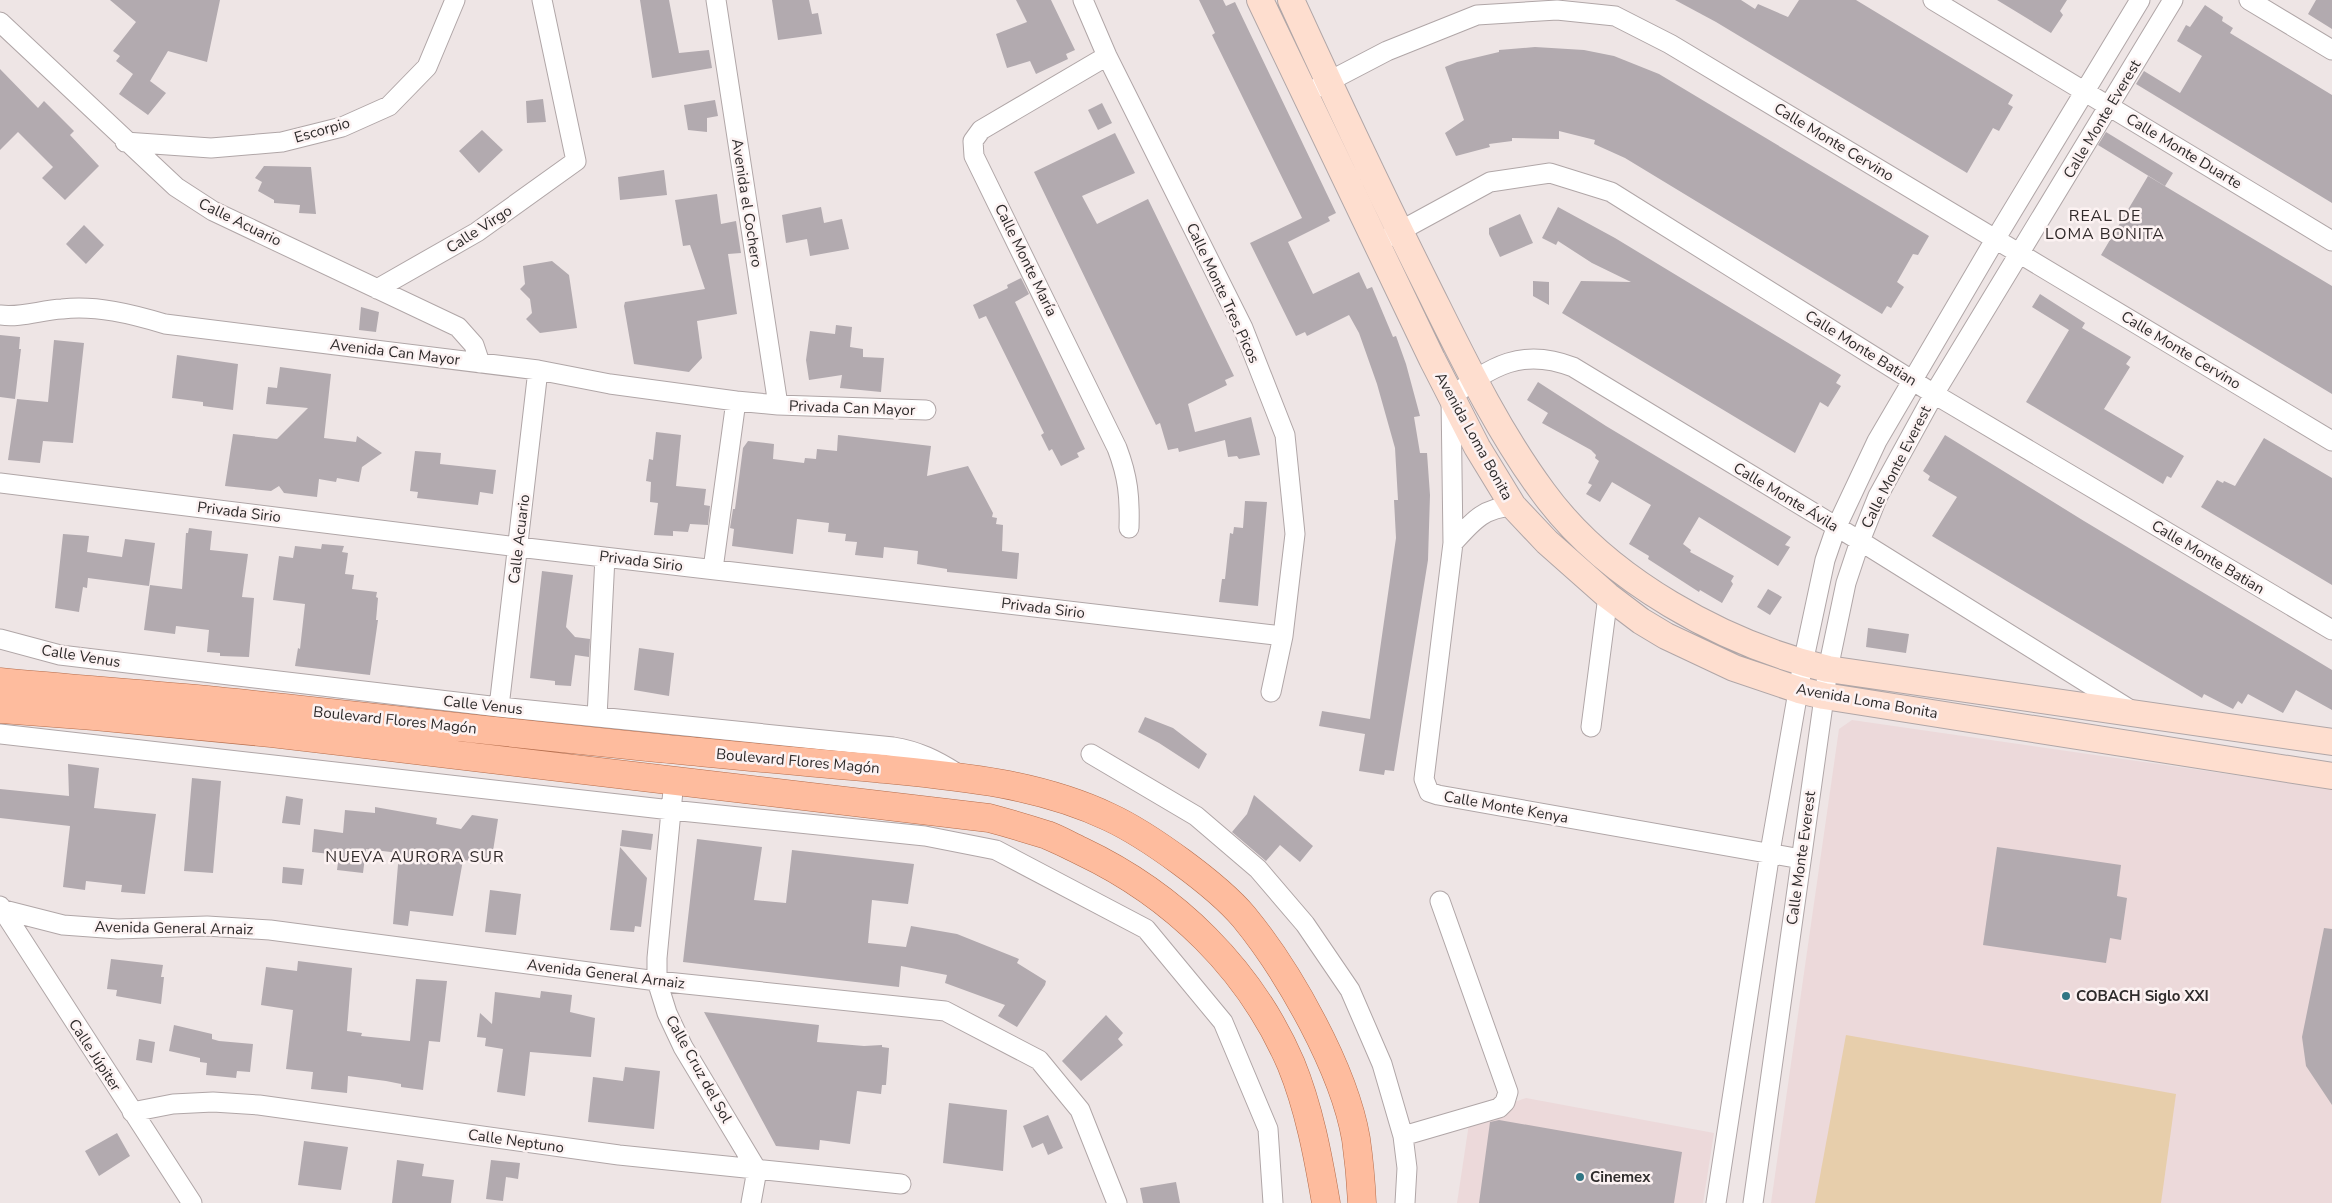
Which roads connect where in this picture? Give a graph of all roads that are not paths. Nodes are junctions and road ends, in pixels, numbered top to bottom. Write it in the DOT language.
graph roads {
  1 [pos="455,0"];
  2 [pos="542,0"];
  3 [pos="716,0"];
  4 [pos="1082,0"];
  5 [pos="1260,0"];
  6 [pos="1291,0"];
  7 [pos="1933,0"];
  8 [pos="2140,0"];
  9 [pos="2173,0"];
  10 [pos="2249,0"];
  11 [pos="0,22"];
  12 [pos="2332,50"];
  13 [pos="1107,56"];
  14 [pos="1328,81"];
  15 [pos="2086,91"];
  16 [pos="1304,95"];
  17 [pos="2110,105"];
  18 [pos="125,142"];
  19 [pos="1400,231"];
  20 [pos="1996,238"];
  21 [pos="2332,241"];
  22 [pos="1375,244"];
  23 [pos="2019,253"];
  24 [pos="377,289"];
  25 [pos="6,316"];
  26 [pos="480,363"];
  27 [pos="538,370"];
  28 [pos="1474,380"];
  29 [pos="1914,381"];
  30 [pos="1934,394"];
  31 [pos="1451,397"];
  32 [pos="736,401"];
  33 [pos="778,405"];
  34 [pos="926,410"];
  35 [pos="2332,441"];
  36 [pos="0,482"];
  37 [pos="1513,506"];
  38 [pos="1129,528"];
  39 [pos="1836,528"];
  40 [pos="1860,541"];
  41 [pos="1453,543"];
  42 [pos="518,547"];
  43 [pos="605,557"];
  44 [pos="713,569"];
  45 [pos="1608,596"];
  46 [pos="2332,630"];
  47 [pos="1283,636"];
  48 [pos="0,640"];
  49 [pos="1803,663"];
  50 [pos="1828,669"];
  51 [pos="0,682"];
  52 [pos="1799,690"];
  53 [pos="1270,692"];
  54 [pos="1824,696"];
  55 [pos="499,707"];
  56 [pos="0,709"];
  57 [pos="2138,715"];
  58 [pos="597,717"];
  59 [pos="1591,727"];
  60 [pos="0,734"];
  61 [pos="2332,742"];
  62 [pos="1091,754"];
  63 [pos="962,776"];
  64 [pos="2332,776"];
  65 [pos="674,780"];
  66 [pos="671,810"];
  67 [pos="1770,852"];
  68 [pos="1801,859"];
  69 [pos="1440,901"];
  70 [pos="0,908"];
  71 [pos="657,981"];
  72 [pos="132,1112"];
  73 [pos="1403,1136"];
  74 [pos="757,1170"];
  75 [pos="900,1184"];
  76 [pos="192,1203"];
  77 [pos="751,1203"];
  78 [pos="1117,1203"];
  79 [pos="1273,1203"];
  80 [pos="1326,1203"];
  81 [pos="1362,1203"];
  82 [pos="1405,1203"];
  83 [pos="1716,1203"];
  84 [pos="1753,1203"];
  1 -- 18 [label="street, Escorpio"];
  2 -- 24 [label="street, Calle Virgo"];
  3 -- 33 [label="street, Avenida el Cochero"];
  4 -- 13 [label="street, Calle Monte Tres Picos"];
  5 -- 16 [label="main road, Avenida Loma Bonita"];
  6 -- 14 [label="main road, Avenida Loma Bonita"];
  7 -- 15 [label="street, Calle Monte Duarte"];
  8 -- 15 [label="street, Calle Monte Everest"];
  9 -- 17 [label="street, Calle Monte Everest"];
  10 -- 12 [label="street"];
  11 -- 18 [label="street, Calle Acuario"];
  13 -- 38 [label="street, Calle Monte María"];
  13 -- 47 [label="street, Calle Monte Tres Picos"];
  14 -- 16 [label="street, Calle Monte Cervino"];
  14 -- 19 [label="main road, Avenida Loma Bonita"];
  14 -- 20 [label="street, Calle Monte Cervino"];
  15 -- 17 [label="street, Calle Monte Duarte"];
  15 -- 20 [label="street, Calle Monte Everest"];
  16 -- 22 [label="main road, Avenida Loma Bonita"];
  17 -- 21 [label="street, Calle Monte Duarte"];
  17 -- 23 [label="street, Calle Monte Everest"];
  18 -- 24 [label="street, Calle Acuario"];
  19 -- 22 [label="street, Calle Monte Batian"];
  19 -- 28 [label="main road, Avenida Loma Bonita"];
  19 -- 29 [label="street, Calle Monte Batian"];
  20 -- 23 [label="street, Calle Monte Cervino"];
  20 -- 29 [label="street, Calle Monte Everest"];
  22 -- 31 [label="main road, Avenida Loma Bonita"];
  23 -- 30 [label="street, Calle Monte Everest"];
  23 -- 35 [label="street, Calle Monte Cervino"];
  24 -- 26 [label="street, Calle Acuario"];
  25 -- 26 [label="street, Avenida Can Mayor"];
  26 -- 27 [label="street, Avenida Can Mayor"];
  27 -- 32 [label="street, Avenida Can Mayor"];
  27 -- 42 [label="street, Calle Acuario"];
  28 -- 31 [label="street, Calle Monte Ávila"];
  28 -- 39 [label="street, Calle Monte Ávila"];
  28 -- 49 [label="main road, Avenida Loma Bonita"];
  29 -- 30 [label="street, Calle Monte Batian"];
  29 -- 39 [label="street, Calle Monte Everest"];
  30 -- 40 [label="street, Calle Monte Everest"];
  30 -- 46 [label="street, Calle Monte Batian"];
  31 -- 37 [label="main road, Avenida Loma Bonita"];
  31 -- 41 [label="street, Calle Monte Kenya"];
  32 -- 33 [label="street, Avenida Can Mayor"];
  32 -- 44 [label="street"];
  33 -- 34 [label="street, Privada Can Mayor"];
  36 -- 42 [label="street, Privada Sirio"];
  37 -- 41 [label="street"];
  37 -- 45 [label="main road, Avenida Loma Bonita"];
  39 -- 40 [label="street, Calle Monte Ávila"];
  39 -- 49 [label="street, Calle Monte Everest"];
  40 -- 50 [label="street, Calle Monte Everest"];
  40 -- 57 [label="street, Calle Monte Ávila"];
  41 -- 67 [label="street, Calle Monte Kenya"];
  42 -- 43 [label="street, Privada Sirio"];
  42 -- 55 [label="street, Calle Acuario"];
  43 -- 44 [label="street, Privada Sirio"];
  43 -- 58 [label="street"];
  44 -- 47 [label="street, Privada Sirio"];
  45 -- 52 [label="main road, Avenida Loma Bonita"];
  45 -- 59 [label="street"];
  47 -- 53 [label="street, Calle Monte Tres Picos"];
  48 -- 55 [label="street, Calle Venus"];
  49 -- 50 [label="main road, Avenida Loma Bonita"];
  49 -- 52 [label="street, Calle Monte Everest"];
  50 -- 54 [label="street, Calle Monte Everest"];
  50 -- 57 [label="main road, Avenida Loma Bonita"];
  51 -- 63 [label="main road, Boulevard Flores Magón"];
  52 -- 54 [label="main road, Avenida Loma Bonita"];
  52 -- 67 [label="street, Calle Monte Everest"];
  54 -- 64 [label="main road, Avenida Loma Bonita"];
  54 -- 68 [label="street, Calle Monte Everest"];
  55 -- 58 [label="street, Calle Venus"];
  56 -- 65 [label="main road, Boulevard Flores Magón"];
  57 -- 61 [label="main road, Avenida Loma Bonita"];
  58 -- 63 [label="street, Calle Venus"];
  60 -- 66 [label="street"];
  62 -- 73 [label="street"];
  63 -- 81 [label="main road, Boulevard Flores Magón"];
  65 -- 66 [label="street, Calle Cruz del Sol"];
  65 -- 80 [label="main road, Boulevard Flores Magón"];
  66 -- 71 [label="street, Calle Cruz del Sol"];
  66 -- 79 [label="street"];
  67 -- 68 [label="street, Calle Monte Kenya"];
  67 -- 83 [label="street, Calle Monte Everest"];
  68 -- 84 [label="street, Calle Monte Everest"];
  69 -- 73 [label="street"];
  70 -- 71 [label="street, Avenida General Arnaiz"];
  70 -- 72 [label="street, Calle Júpiter"];
  71 -- 74 [label="street, Calle Cruz del Sol"];
  71 -- 78 [label="street, Avenida General Arnaiz"];
  72 -- 74 [label="street, Calle Neptuno"];
  72 -- 76 [label="street, Calle Júpiter"];
  73 -- 82 [label="street"];
  74 -- 75 [label="street, Calle Neptuno"];
  74 -- 77 [label="street"];
}
